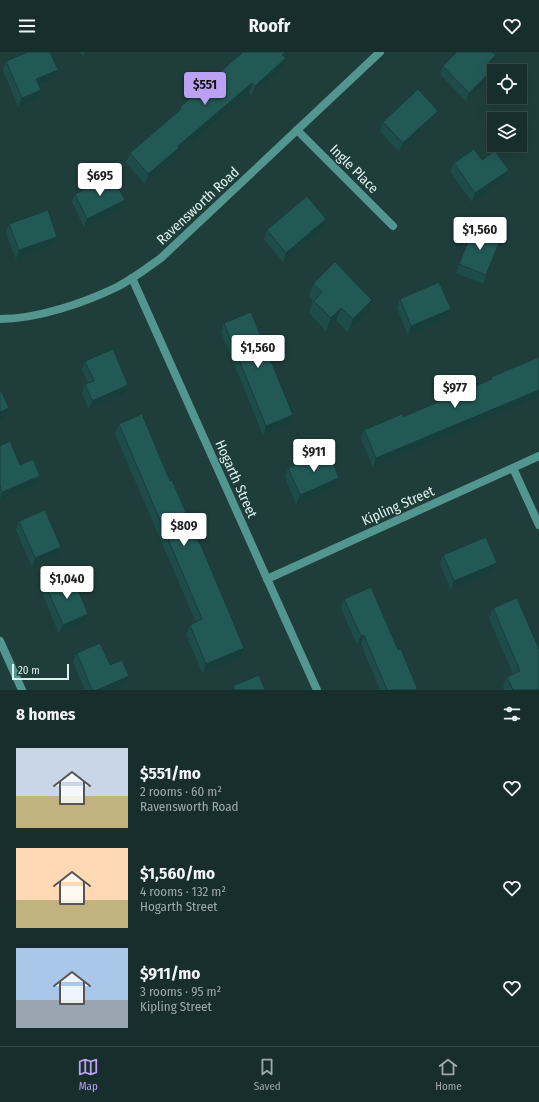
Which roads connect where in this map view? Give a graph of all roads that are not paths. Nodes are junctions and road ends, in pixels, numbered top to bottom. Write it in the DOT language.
graph roads {
  1 [pos="380,52"];
  2 [pos="297,130"];
  3 [pos="393,226"];
  4 [pos="132,278"];
  5 [pos="0,319"];
  6 [pos="539,456"];
  7 [pos="513,468"];
  8 [pos="539,526"];
  9 [pos="267,579"];
  10 [pos="0,641"];
  11 [pos="22,690"];
  12 [pos="317,690"];
  1 -- 2 [label="street, Ravensworth Road"];
  2 -- 3 [label="street, Ingle Place"];
  2 -- 4 [label="street, Ravensworth Road"];
  4 -- 5 [label="street, Ravensworth Road"];
  4 -- 9 [label="street, Hogarth Street"];
  6 -- 7 [label="street, Kipling Street"];
  7 -- 8 [label="street"];
  7 -- 9 [label="street, Kipling Street"];
  9 -- 12 [label="street, Hogarth Street"];
  10 -- 11 [label="street"];
}
